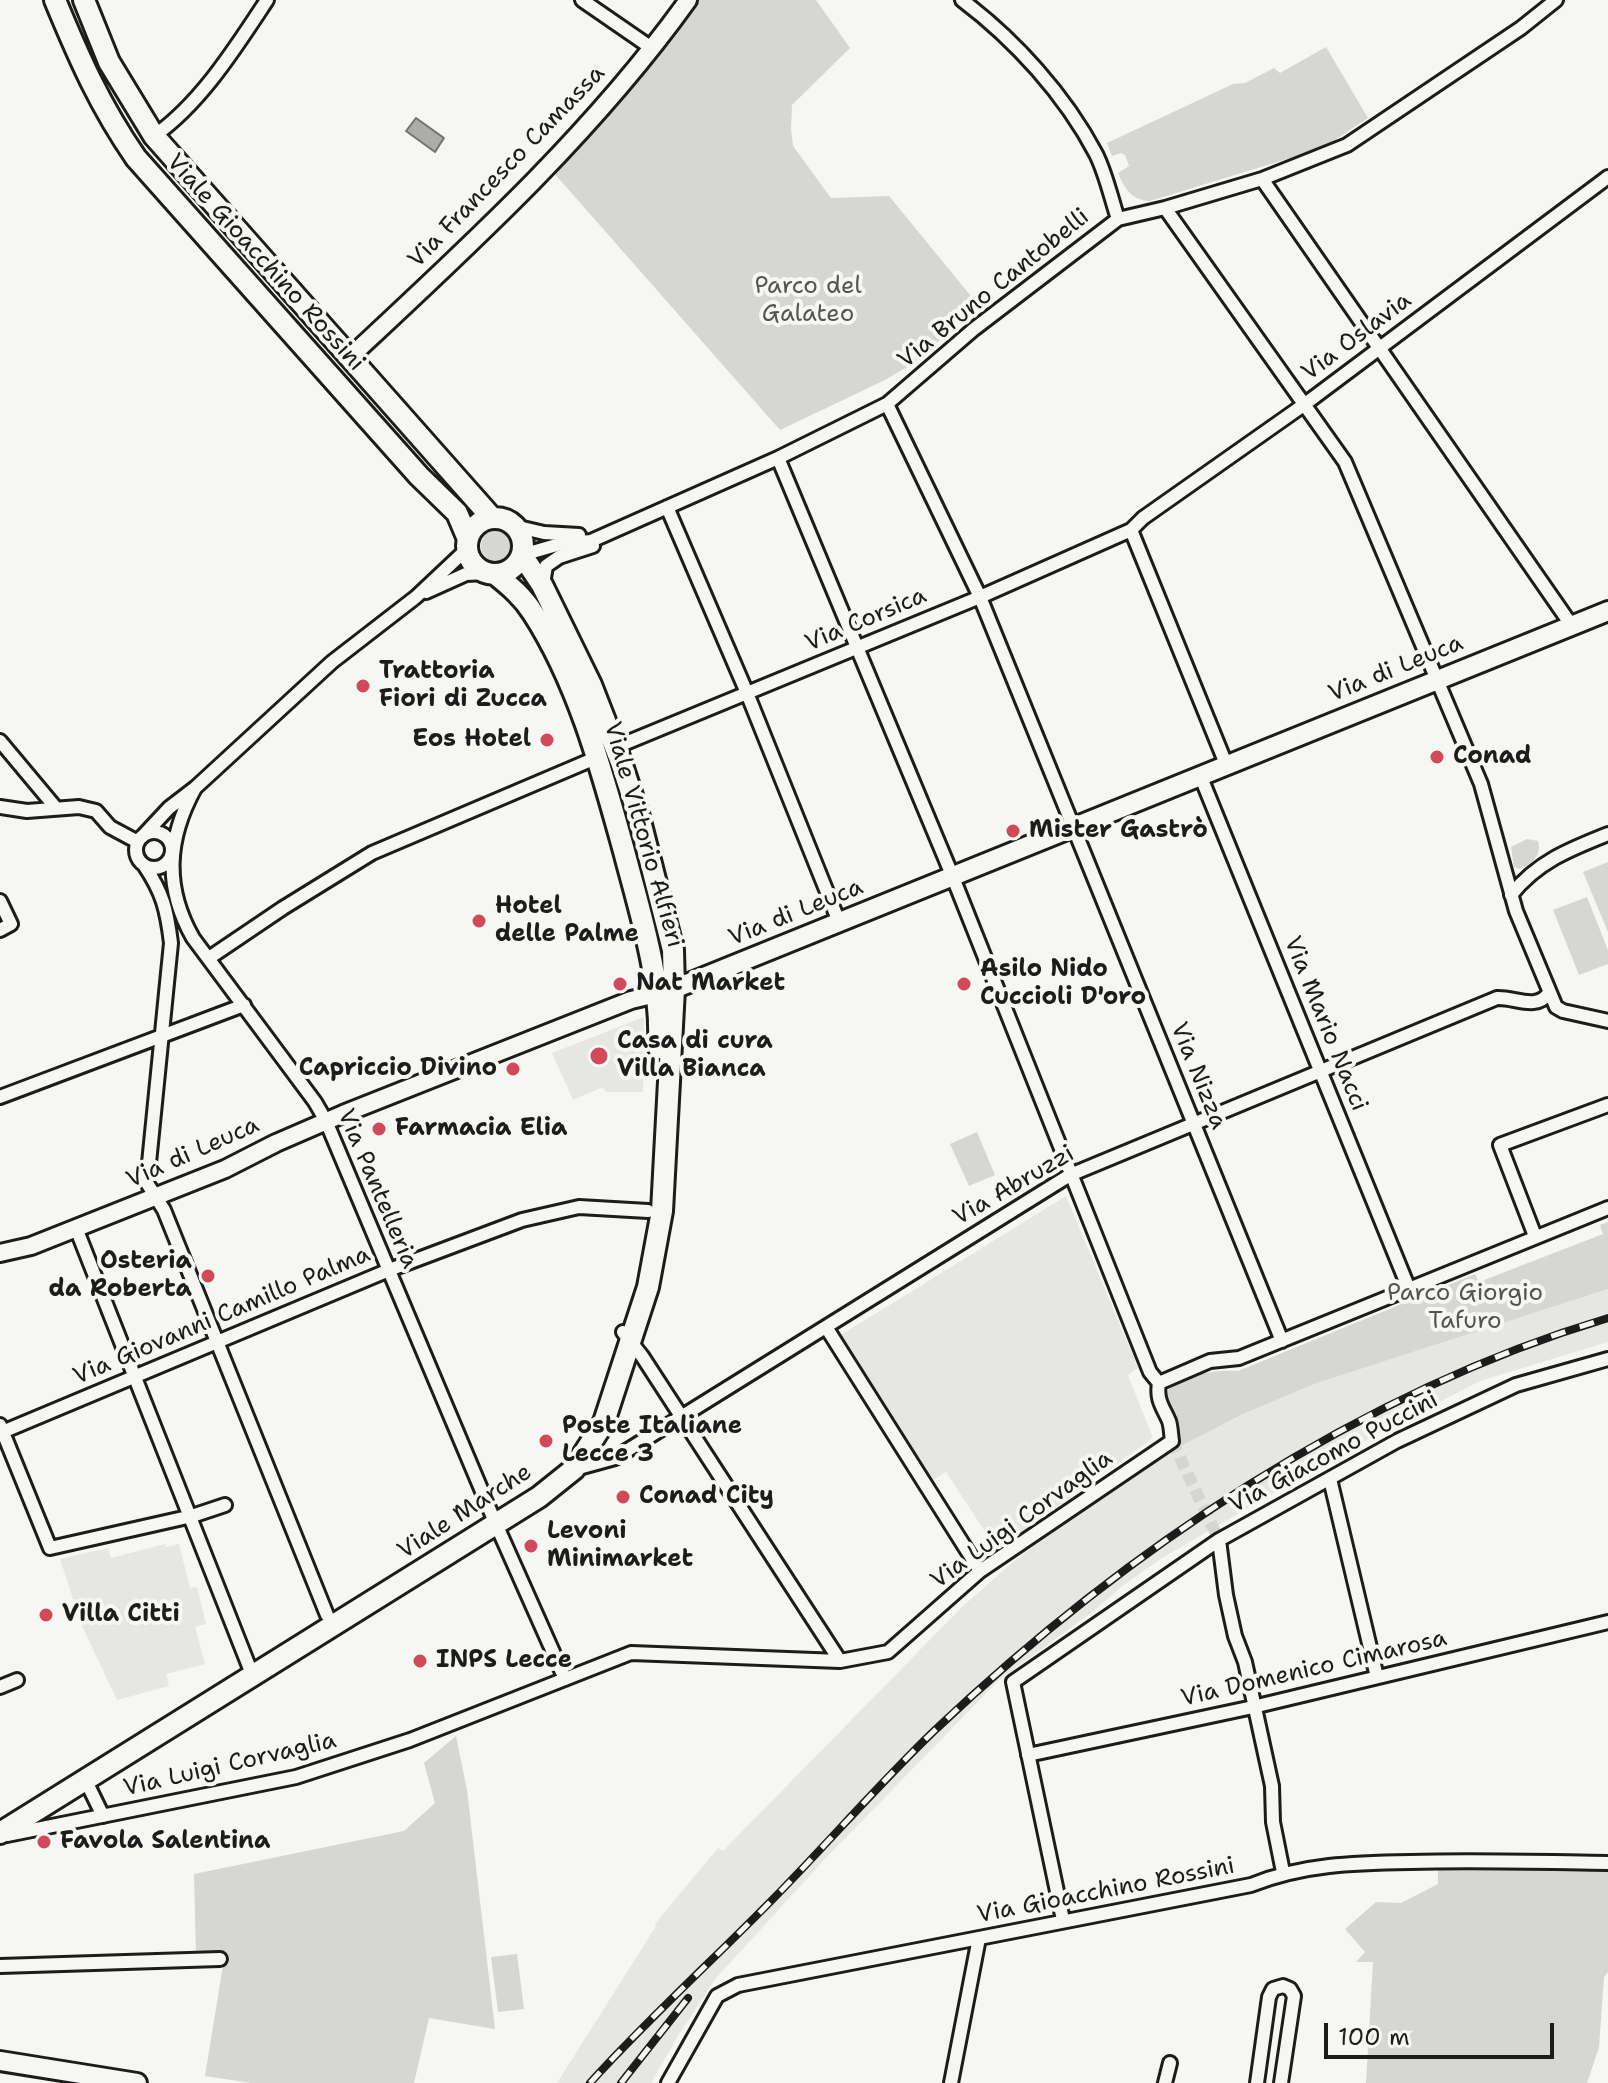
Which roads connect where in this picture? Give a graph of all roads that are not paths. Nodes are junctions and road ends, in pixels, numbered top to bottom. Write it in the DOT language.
graph roads {
  1 [pos="55,0"];
  2 [pos="84,0"];
  3 [pos="267,0"];
  4 [pos="582,0"];
  5 [pos="688,0"];
  6 [pos="962,0"];
  7 [pos="1556,0"];
  8 [pos="653,49"];
  9 [pos="154,136"];
  10 [pos="1608,177"];
  11 [pos="1262,179"];
  12 [pos="1165,208"];
  13 [pos="1118,219"];
  14 [pos="1378,347"];
  15 [pos="349,358"];
  16 [pos="887,404"];
  17 [pos="1305,404"];
  18 [pos="778,458"];
  19 [pos="667,507"];
  20 [pos="492,518"];
  21 [pos="514,526"];
  22 [pos="1131,530"];
  23 [pos="610,531"];
  24 [pos="468,544"];
  25 [pos="522,555"];
  26 [pos="491,573"];
  27 [pos="542,585"];
  28 [pos="416,597"];
  29 [pos="980,597"];
  30 [pos="1608,611"];
  31 [pos="1572,626"];
  32 [pos="857,648"];
  33 [pos="1438,678"];
  34 [pos="747,693"];
  35 [pos="0,741"];
  36 [pos="607,752"];
  37 [pos="1226,764"];
  38 [pos="1200,775"];
  39 [pos="195,788"];
  40 [pos="0,807"];
  41 [pos="56,808"];
  42 [pos="1073,827"];
  43 [pos="1608,834"];
  44 [pos="140,840"];
  45 [pos="172,849"];
  46 [pos="144,865"];
  47 [pos="952,875"];
  48 [pos="1511,895"];
  49 [pos="0,901"];
  50 [pos="839,922"];
  51 [pos="0,930"];
  52 [pos="193,938"];
  53 [pos="171,943"];
  54 [pos="209,958"];
  55 [pos="666,991"];
  56 [pos="1549,993"];
  57 [pos="244,1005"];
  58 [pos="1608,1021"];
  59 [pos="161,1035"];
  60 [pos="1320,1071"];
  61 [pos="0,1097"];
  62 [pos="1608,1105"];
  63 [pos="326,1121"];
  64 [pos="1193,1123"];
  65 [pos="1070,1175"];
  66 [pos="155,1197"];
  67 [pos="1608,1208"];
  68 [pos="648,1211"];
  69 [pos="76,1228"];
  70 [pos="1535,1236"];
  71 [pos="0,1253"];
  72 [pos="389,1270"];
  73 [pos="1409,1289"];
  74 [pos="826,1327"];
  75 [pos="627,1337"];
  76 [pos="1282,1341"];
  77 [pos="219,1342"];
  78 [pos="1608,1359"];
  79 [pos="136,1375"];
  80 [pos="1159,1383"];
  81 [pos="682,1417"];
  82 [pos="1,1430"];
  83 [pos="574,1469"];
  84 [pos="1330,1479"];
  85 [pos="225,1505"];
  86 [pos="192,1516"];
  87 [pos="494,1519"];
  88 [pos="1219,1540"];
  89 [pos="980,1571"];
  90 [pos="327,1615"];
  91 [pos="1608,1622"];
  92 [pos="840,1661"];
  93 [pos="250,1670"];
  94 [pos="1377,1677"];
  95 [pos="565,1679"];
  96 [pos="17,1680"];
  97 [pos="0,1687"];
  98 [pos="1253,1707"];
  99 [pos="1028,1755"];
  100 [pos="85,1779"];
  101 [pos="103,1816"];
  102 [pos="0,1818"];
  103 [pos="0,1834"];
  104 [pos="1608,1863"];
  105 [pos="1283,1872"];
  106 [pos="1063,1920"];
  107 [pos="979,1938"];
  108 [pos="220,1959"];
  109 [pos="0,1966"];
  110 [pos="0,2061"];
  111 [pos="1170,2063"];
  112 [pos="137,2083"];
  113 [pos="668,2083"];
  114 [pos="951,2083"];
  115 [pos="1165,2083"];
  116 [pos="1257,2083"];
  117 [pos="1281,2083"];
  1 -- 24 [label="main road, Viale Gioacchino Rossini"];
  2 -- 9 [label="main road, Viale Gioacchino Rossini"];
  3 -- 9 [label="street"];
  4 -- 8 [label="street"];
  5 -- 8 [label="street, Via Francesco Camassa"];
  6 -- 13 [label="street"];
  7 -- 11 [label="street, Via Bruno Cantobelli"];
  8 -- 15 [label="street, Via Francesco Camassa"];
  9 -- 15 [label="main road, Viale Gioacchino Rossini"];
  10 -- 14 [label="street, Via Oslavia"];
  11 -- 12 [label="street, Via Bruno Cantobelli"];
  11 -- 14 [label="street"];
  12 -- 13 [label="street, Via Bruno Cantobelli"];
  12 -- 17 [label="street"];
  13 -- 16 [label="street, Via Bruno Cantobelli"];
  14 -- 17 [label="street, Via Oslavia"];
  14 -- 31 [label="street"];
  15 -- 20 [label="main road, Viale Gioacchino Rossini"];
  16 -- 18 [label="street, Via Bruno Cantobelli"];
  16 -- 29 [label="street, Via Nizza"];
  17 -- 22 [label="street, Via Oslavia"];
  17 -- 33 [label="street"];
  18 -- 19 [label="street, Via Bruno Cantobelli"];
  18 -- 32 [label="street, Via Luigi Corvaglia"];
  19 -- 23 [label="street, Via Bruno Cantobelli"];
  19 -- 34 [label="street"];
  20 -- 21 [label="main road"];
  20 -- 24 [label="main road"];
  21 -- 23 [label="street"];
  21 -- 25 [label="main road"];
  22 -- 29 [label="street, Via Corsica"];
  22 -- 37 [label="street"];
  23 -- 25 [label="street"];
  23 -- 27 [label="street"];
  24 -- 26 [label="main road"];
  24 -- 28 [label="street"];
  25 -- 26 [label="main road"];
  25 -- 27 [label="main road, Viale Vittorio Alfieri"];
  26 -- 28 [label="street"];
  26 -- 36 [label="main road, Viale Vittorio Alfieri"];
  27 -- 36 [label="main road, Viale Vittorio Alfieri"];
  28 -- 39 [label="street"];
  29 -- 32 [label="street, Via Corsica"];
  29 -- 42 [label="street, Via Nizza"];
  30 -- 31 [label="main road, Via di Leuca"];
  31 -- 33 [label="main road, Via di Leuca"];
  32 -- 34 [label="street, Via Corsica"];
  32 -- 47 [label="street, Via Luigi Corvaglia"];
  33 -- 37 [label="main road, Via di Leuca"];
  33 -- 48 [label="street"];
  34 -- 36 [label="street, Via Corsica"];
  34 -- 50 [label="street"];
  35 -- 41 [label="street"];
  36 -- 54 [label="street, Via Corsica"];
  36 -- 55 [label="main road, Viale Vittorio Alfieri"];
  37 -- 38 [label="main road, Via di Leuca"];
  38 -- 42 [label="main road, Via di Leuca"];
  38 -- 60 [label="street, Via Mario Nacci"];
  39 -- 44 [label="street"];
  39 -- 45 [label="street, Via Pantelleria"];
  40 -- 41 [label="street"];
  41 -- 44 [label="street"];
  42 -- 47 [label="main road, Via di Leuca"];
  42 -- 64 [label="street, Via Nizza"];
  43 -- 48 [label="street"];
  44 -- 45 [label="street"];
  44 -- 46 [label="street"];
  45 -- 46 [label="street"];
  45 -- 52 [label="street, Via Pantelleria"];
  46 -- 53 [label="street"];
  47 -- 50 [label="main road, Via di Leuca"];
  47 -- 65 [label="street, Via Luigi Corvaglia"];
  48 -- 56 [label="street"];
  49 -- 51 [label="street"];
  50 -- 55 [label="main road, Via di Leuca"];
  52 -- 53 [label="street"];
  52 -- 54 [label="street, Via Pantelleria"];
  53 -- 59 [label="street"];
  54 -- 57 [label="street, Via Pantelleria"];
  55 -- 63 [label="street, Via di Leuca"];
  55 -- 68 [label="main road, Viale Marche"];
  55 -- 75 [label="main road, Viale Marche"];
  56 -- 58 [label="street"];
  56 -- 60 [label="street, Via Abruzzi"];
  57 -- 59 [label="street"];
  57 -- 63 [label="street, Via Pantelleria"];
  59 -- 61 [label="street"];
  59 -- 66 [label="street"];
  60 -- 64 [label="street, Via Abruzzi"];
  60 -- 73 [label="street, Via Mario Nacci"];
  62 -- 70 [label="street"];
  63 -- 66 [label="street, Via di Leuca"];
  63 -- 72 [label="street, Via Pantelleria"];
  64 -- 65 [label="street, Via Abruzzi"];
  64 -- 76 [label="street, Via Nizza"];
  65 -- 74 [label="street, Via Abruzzi"];
  65 -- 80 [label="street, Via Luigi Corvaglia"];
  66 -- 69 [label="street, Via di Leuca"];
  66 -- 77 [label="street"];
  67 -- 70 [label="street"];
  68 -- 72 [label="street, Via Giovanni Camillo Palma"];
  68 -- 75 [label="main road, Viale Marche"];
  69 -- 71 [label="street, Via di Leuca"];
  69 -- 79 [label="street"];
  70 -- 73 [label="street"];
  72 -- 77 [label="street, Via Giovanni Camillo Palma"];
  72 -- 87 [label="street, Via Pantelleria"];
  73 -- 76 [label="street"];
  74 -- 81 [label="street, Via Abruzzi"];
  74 -- 89 [label="street"];
  75 -- 81 [label="street"];
  75 -- 83 [label="main road, Viale Marche"];
  75 -- 87 [label="main road, Viale Marche"];
  76 -- 80 [label="street"];
  77 -- 79 [label="street, Via Giovanni Camillo Palma"];
  77 -- 90 [label="street"];
  78 -- 84 [label="street, Via Giacomo Puccini"];
  79 -- 82 [label="street, Via Giovanni Camillo Palma"];
  79 -- 86 [label="street"];
  80 -- 89 [label="street, Via Luigi Corvaglia"];
  81 -- 83 [label="street, Via Abruzzi"];
  81 -- 92 [label="street"];
  82 -- 86 [label="street"];
  83 -- 87 [label="main road, Viale Marche"];
  84 -- 88 [label="street, Via Giacomo Puccini"];
  84 -- 94 [label="street"];
  85 -- 86 [label="street"];
  86 -- 93 [label="street"];
  87 -- 90 [label="main road, Viale Marche"];
  87 -- 93 [label="main road, Viale Marche"];
  87 -- 95 [label="street, Via Pantelleria"];
  88 -- 98 [label="street, Via Giacomo Puccini"];
  88 -- 99 [label="street"];
  89 -- 92 [label="street, Via Luigi Corvaglia"];
  90 -- 93 [label="main road, Viale Marche"];
  91 -- 94 [label="street, Via Domenico Cimarosa"];
  92 -- 95 [label="street, Via Luigi Corvaglia"];
  93 -- 100 [label="main road, Viale Marche"];
  93 -- 102 [label="main road, Viale Marche"];
  94 -- 98 [label="street, Via Domenico Cimarosa"];
  95 -- 101 [label="street, Via Luigi Corvaglia"];
  96 -- 97 [label="street"];
  98 -- 99 [label="street, Via Domenico Cimarosa"];
  98 -- 105 [label="street, Via Giacomo Puccini"];
  99 -- 106 [label="street"];
  100 -- 101 [label="street, Via Luigi Corvaglia"];
  100 -- 103 [label="main road, Viale Marche"];
  101 -- 103 [label="street, Via Luigi Corvaglia"];
  104 -- 105 [label="street, Via Gioacchino Rossini"];
  105 -- 106 [label="street, Via Gioacchino Rossini"];
  106 -- 107 [label="street, Via Gioacchino Rossini"];
  107 -- 113 [label="street, Via Gioacchino Rossini"];
  107 -- 114 [label="street"];
  108 -- 109 [label="street"];
  110 -- 112 [label="main road"];
  111 -- 115 [label="street"];
  116 -- 117 [label="street"];
}
